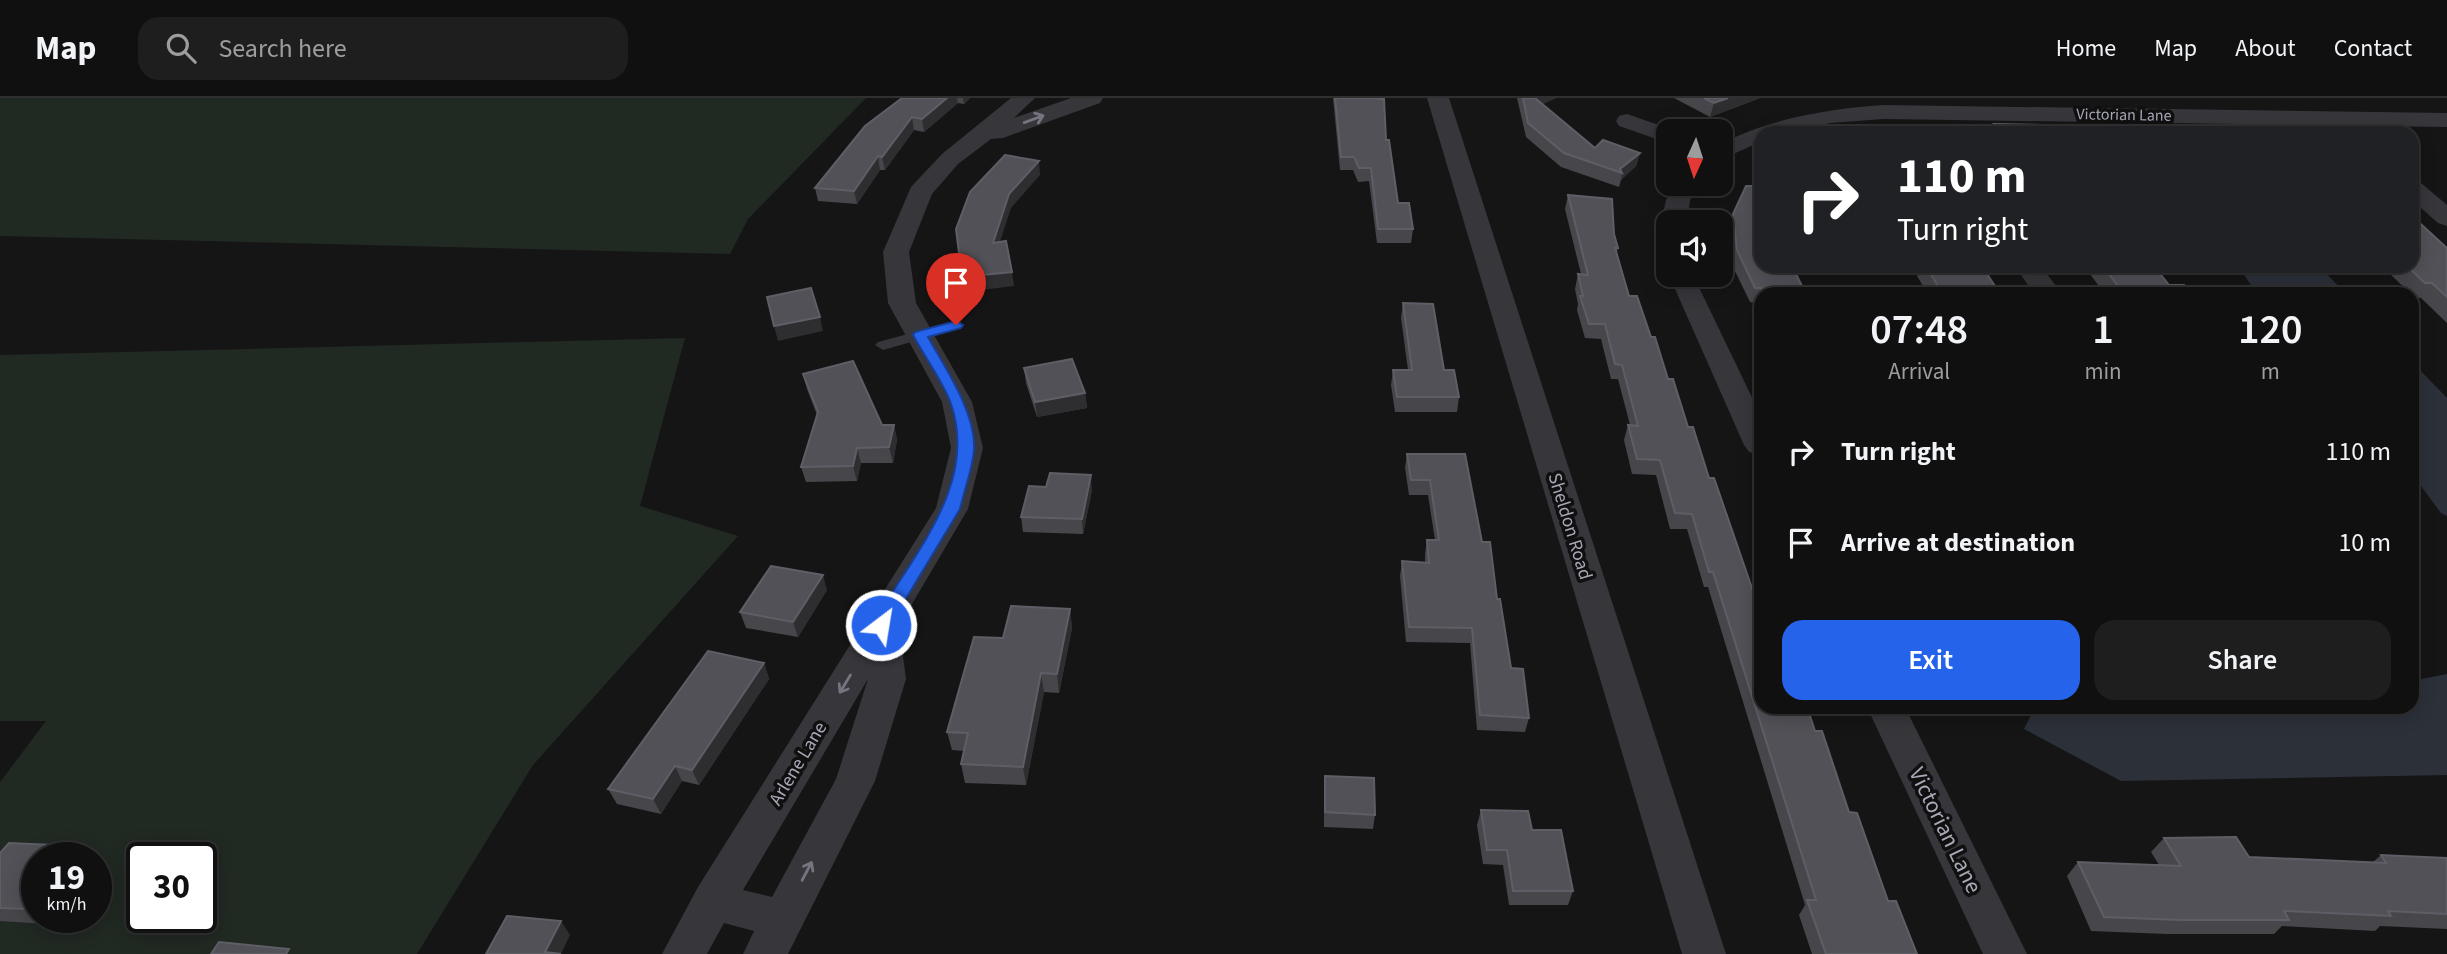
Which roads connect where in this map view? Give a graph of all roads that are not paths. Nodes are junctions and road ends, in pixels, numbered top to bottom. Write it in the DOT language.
graph roads {
  1 [pos="1024,98"];
  2 [pos="1092,98"];
  3 [pos="1438,98"];
  4 [pos="1918,111"];
  5 [pos="2329,118"];
  6 [pos="2447,120"];
  7 [pos="1627,121"];
  8 [pos="1789,126"];
  9 [pos="1929,126"];
  10 [pos="2339,126"];
  11 [pos="1656,132"];
  12 [pos="1754,136"];
  13 [pos="976,139"];
  14 [pos="1733,147"];
  15 [pos="2419,194"];
  16 [pos="2447,218"];
  17 [pos="1686,287"];
  18 [pos="956,325"];
  19 [pos="920,335"];
  20 [pos="883,345"];
  21 [pos="1754,432"];
  22 [pos="881,625"];
  23 [pos="1889,714"];
  24 [pos="713,901"];
  25 [pos="773,937"];
  26 [pos="684,954"];
  27 [pos="1704,954"];
  28 [pos="2005,954"];
  1 -- 13 [label="street, Arlene Lane"];
  13 -- 2 [label="street, Arlene Lane, one-way"];
  3 -- 27 [label="street, Sheldon Road"];
  4 -- 5 [label="street, Victorian Lane"];
  4 -- 8 [label="street, Victorian Lane"];
  4 -- 9 [label="street"];
  5 -- 6 [label="street, Victorian Lane"];
  5 -- 10 [label="street"];
  7 -- 11 [label="street"];
  12 -- 14 [label="street, Victorian Lane"];
  13 -- 19 [label="street, Arlene Lane"];
  15 -- 16 [label="street"];
  17 -- 21 [label="street"];
  18 -- 19 [label="lane"];
  19 -- 20 [label="lane"];
  19 -- 22 [label="street, Arlene Lane"];
  22 -- 24 [label="street, Arlene Lane, one-way"];
  25 -- 22 [label="street, one-way"];
  23 -- 28 [label="street, Victorian Lane"];
  24 -- 25 [label="street"];
  24 -- 26 [label="street, Arlene Lane"];
}
